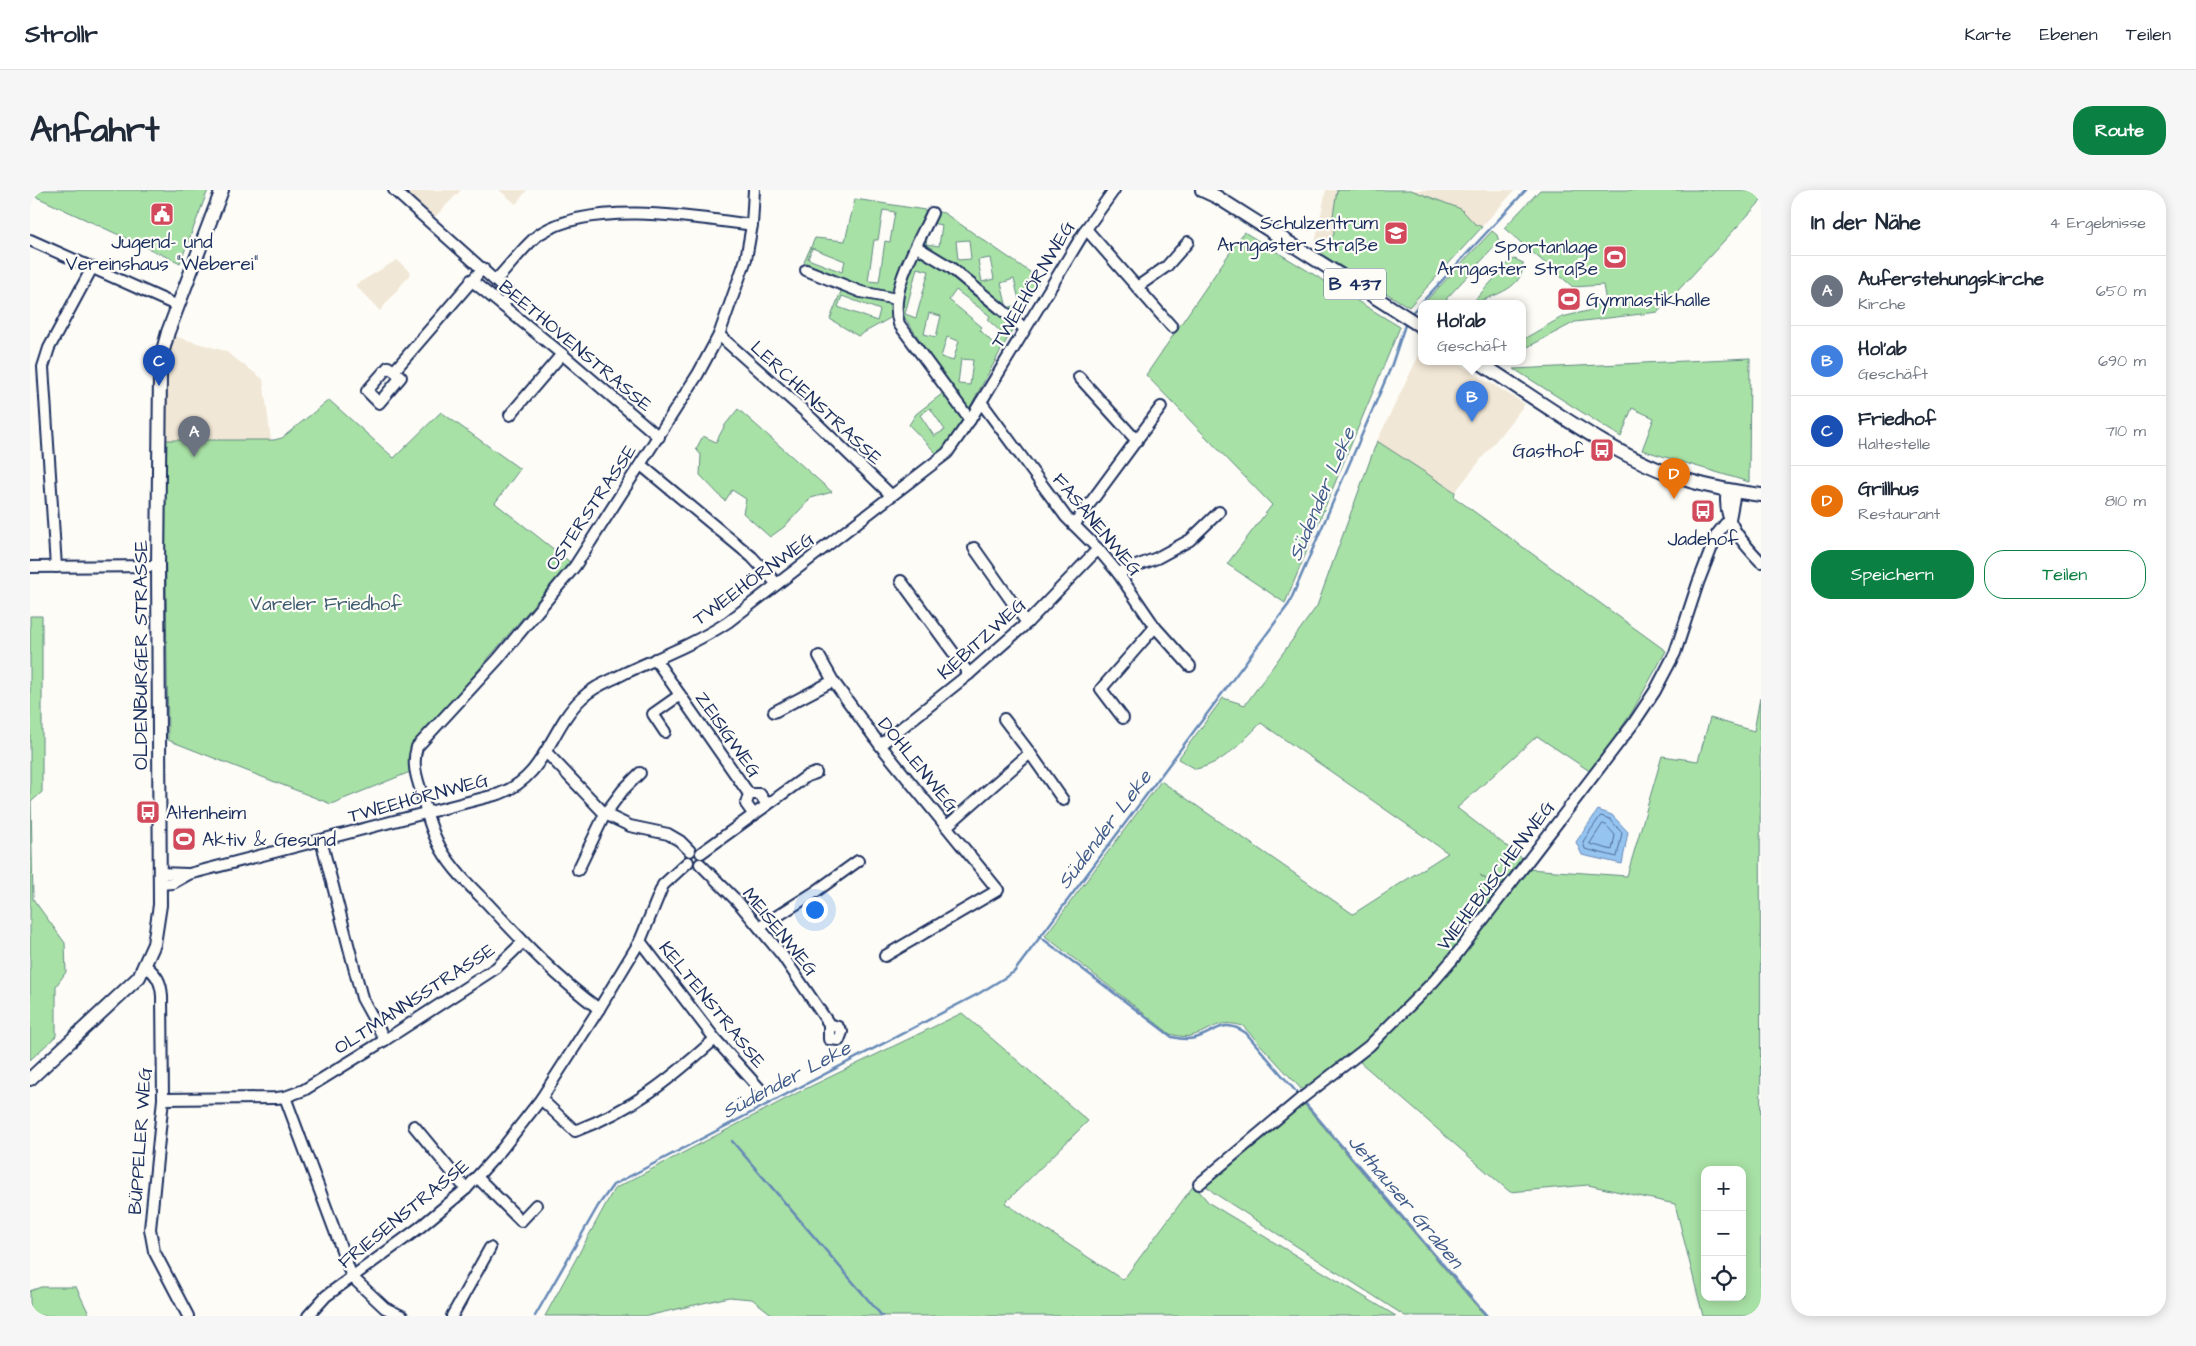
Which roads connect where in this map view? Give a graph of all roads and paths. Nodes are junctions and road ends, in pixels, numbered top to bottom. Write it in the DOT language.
graph roads {
  1 [pos="222,190"];
  2 [pos="394,190"];
  3 [pos="754,190"];
  4 [pos="1113,190"];
  5 [pos="1202,190"];
  6 [pos="1214,194"];
  7 [pos="932,213"];
  8 [pos="752,225"];
  9 [pos="1086,228"];
  10 [pos="30,240"];
  11 [pos="1188,242"];
  12 [pos="917,247"];
  13 [pos="92,268"];
  14 [pos="482,268"];
  15 [pos="806,270"];
  16 [pos="471,280"];
  17 [pos="496,280"];
  18 [pos="1137,287"];
  19 [pos="896,298"];
  20 [pos="502,305"];
  21 [pos="178,306"];
  22 [pos="1418,324"];
  23 [pos="1024,328"];
  24 [pos="1172,328"];
  25 [pos="719,335"];
  26 [pos="562,354"];
  27 [pos="1483,365"];
  28 [pos="394,371"];
  29 [pos="1079,377"];
  30 [pos="981,402"];
  31 [pos="1161,408"];
  32 [pos="510,415"];
  33 [pos="970,420"];
  34 [pos="658,437"];
  35 [pos="1137,441"];
  36 [pos="641,465"];
  37 [pos="1731,491"];
  38 [pos="1761,494"];
  39 [pos="891,495"];
  40 [pos="1219,512"];
  41 [pos="1730,520"];
  42 [pos="1074,525"];
  43 [pos="974,548"];
  44 [pos="1098,549"];
  45 [pos="1761,562"];
  46 [pos="158,566"];
  47 [pos="30,567"];
  48 [pos="56,567"];
  49 [pos="1118,573"];
  50 [pos="901,581"];
  51 [pos="777,584"];
  52 [pos="1027,622"];
  53 [pos="1155,627"];
  54 [pos="819,656"];
  55 [pos="655,659"];
  56 [pos="1190,666"];
  57 [pos="969,674"];
  58 [pos="833,681"];
  59 [pos="680,695"];
  60 [pos="774,712"];
  61 [pos="1123,718"];
  62 [pos="1004,719"];
  63 [pos="665,732"];
  64 [pos="880,745"];
  65 [pos="546,752"];
  66 [pos="1030,753"];
  67 [pos="640,773"];
  68 [pos="816,773"];
  69 [pos="749,794"];
  70 [pos="1063,800"];
  71 [pos="767,805"];
  72 [pos="427,813"];
  73 [pos="604,814"];
  74 [pos="754,815"];
  75 [pos="947,826"];
  76 [pos="321,840"];
  77 [pos="690,851"];
  78 [pos="701,853"];
  79 [pos="858,861"];
  80 [pos="688,862"];
  81 [pos="700,864"];
  82 [pos="578,870"];
  83 [pos="160,878"];
  84 [pos="760,927"];
  85 [pos="640,941"];
  86 [pos="523,942"];
  87 [pos="885,956"];
  88 [pos="146,966"];
  89 [pos="599,1009"];
  90 [pos="829,1024"];
  91 [pos="715,1039"];
  92 [pos="385,1040"];
  93 [pos="30,1078"];
  94 [pos="759,1088"];
  95 [pos="285,1097"];
  96 [pos="163,1098"];
  97 [pos="542,1099"];
  98 [pos="414,1126"];
  99 [pos="477,1177"];
  100 [pos="1199,1184"];
  101 [pos="466,1189"];
  102 [pos="536,1205"];
  103 [pos="490,1248"];
  104 [pos="352,1277"];
  105 [pos="188,1316"];
  106 [pos="308,1316"];
  107 [pos="402,1316"];
  108 [pos="452,1316"];
  1 -- 21 [label="main road, OLDENBURGER STRASSE"];
  2 -- 14 [label="street"];
  3 -- 8 [label="street, OSTERSTRASSE"];
  4 -- 9 [label="street, TWEEHÖRNWEG"];
  5 -- 6 [label="main road, B 437"];
  6 -- 22 [label="main road, B 437"];
  7 -- 12 [label="street"];
  8 -- 17 [label="street"];
  8 -- 25 [label="street, OSTERSTRASSE"];
  9 -- 18 [label="street"];
  9 -- 23 [label="street, TWEEHÖRNWEG"];
  10 -- 13 [label="street"];
  11 -- 18 [label="street"];
  12 -- 19 [label="street"];
  12 -- 23 [label="street"];
  13 -- 21 [label="street"];
  13 -- 48 [label="street"];
  14 -- 16 [label="street"];
  14 -- 17 [label="street"];
  15 -- 19 [label="street"];
  16 -- 20 [label="street, BEETHOVENSTRASSE"];
  16 -- 28 [label="street"];
  17 -- 20 [label="street"];
  18 -- 24 [label="street"];
  19 -- 33 [label="street"];
  20 -- 26 [label="street, BEETHOVENSTRASSE"];
  21 -- 46 [label="main road, OLDENBURGER STRASSE"];
  23 -- 30 [label="street, TWEEHÖRNWEG"];
  25 -- 34 [label="street, OSTERSTRASSE"];
  25 -- 39 [label="street, LERCHENSTRASSE"];
  26 -- 32 [label="street"];
  26 -- 34 [label="street, BEETHOVENSTRASSE"];
  27 -- 37 [label="main road"];
  29 -- 35 [label="street"];
  30 -- 33 [label="street, TWEEHÖRNWEG"];
  30 -- 42 [label="street, FASANENWEG"];
  31 -- 35 [label="street"];
  33 -- 39 [label="street, TWEEHÖRNWEG"];
  34 -- 36 [label="street, OSTERSTRASSE"];
  35 -- 42 [label="street"];
  36 -- 51 [label="street"];
  36 -- 72 [label="street, OSTERSTRASSE"];
  37 -- 38 [label="main road"];
  37 -- 41 [label="street"];
  39 -- 51 [label="street, TWEEHÖRNWEG"];
  40 -- 49 [label="street"];
  41 -- 45 [label="street"];
  41 -- 100 [label="street, WIEHEBÜSCHENWEG"];
  42 -- 44 [label="street, FASANENWEG"];
  43 -- 52 [label="street"];
  44 -- 49 [label="street, FASANENWEG"];
  44 -- 52 [label="street, KIEBITZWEG"];
  46 -- 48 [label="street"];
  46 -- 83 [label="main road, OLDENBURGER STRASSE"];
  47 -- 48 [label="street"];
  49 -- 53 [label="street, FASANENWEG"];
  50 -- 57 [label="street"];
  51 -- 55 [label="street, TWEEHÖRNWEG"];
  52 -- 57 [label="street, KIEBITZWEG"];
  53 -- 56 [label="street, FASANENWEG"];
  53 -- 61 [label="street"];
  54 -- 58 [label="street, DOHLENWEG"];
  55 -- 59 [label="street, ZEISIGWEG"];
  55 -- 65 [label="street, TWEEHÖRNWEG"];
  57 -- 64 [label="street, KIEBITZWEG"];
  58 -- 60 [label="street"];
  58 -- 64 [label="street, DOHLENWEG"];
  59 -- 63 [label="street, ZEISIGWEG"];
  59 -- 69 [label="street, ZEISIGWEG"];
  62 -- 66 [label="street"];
  64 -- 75 [label="street, DOHLENWEG"];
  65 -- 72 [label="street, TWEEHÖRNWEG"];
  65 -- 73 [label="street"];
  66 -- 70 [label="street"];
  66 -- 75 [label="street"];
  67 -- 73 [label="street"];
  68 -- 71 [label="street"];
  69 -- 71 [label="street, ZEISIGWEG"];
  69 -- 74 [label="street, ZEISIGWEG"];
  71 -- 74 [label="street"];
  72 -- 76 [label="street, TWEEHÖRNWEG"];
  72 -- 86 [label="street, OLTMANNSSTRASSE"];
  73 -- 77 [label="street"];
  73 -- 82 [label="street"];
  74 -- 78 [label="street"];
  75 -- 87 [label="street, DOHLENWEG"];
  76 -- 83 [label="street, TWEEHÖRNWEG"];
  76 -- 92 [label="street"];
  77 -- 78 [label="street"];
  77 -- 80 [label="street"];
  78 -- 81 [label="street"];
  79 -- 84 [label="street"];
  80 -- 81 [label="street"];
  80 -- 85 [label="street, FRIESENSTRASSE"];
  81 -- 84 [label="street, MEISENWEG"];
  83 -- 88 [label="main road, OLDENBURGER STRASSE"];
  84 -- 90 [label="street, MEISENWEG"];
  85 -- 89 [label="street, FRIESENSTRASSE"];
  85 -- 91 [label="street, KELTENSTRASSE"];
  86 -- 89 [label="street"];
  86 -- 92 [label="street, OLTMANNSSTRASSE"];
  88 -- 93 [label="main road, OLDENBURGER STRASSE"];
  88 -- 96 [label="street, BÜPPELER WEG"];
  89 -- 97 [label="street, FRIESENSTRASSE"];
  91 -- 94 [label="street, KELTENSTRASSE"];
  91 -- 97 [label="street"];
  92 -- 95 [label="street, OLTMANNSSTRASSE"];
  95 -- 96 [label="street, OLTMANNSSTRASSE"];
  95 -- 104 [label="street"];
  96 -- 105 [label="street, BÜPPELER WEG"];
  97 -- 99 [label="street, FRIESENSTRASSE"];
  98 -- 101 [label="street"];
  99 -- 101 [label="street, FRIESENSTRASSE"];
  99 -- 102 [label="street"];
  101 -- 104 [label="street, FRIESENSTRASSE"];
  103 -- 108 [label="street"];
  104 -- 106 [label="street, FRIESENSTRASSE"];
  104 -- 107 [label="street"];
}
